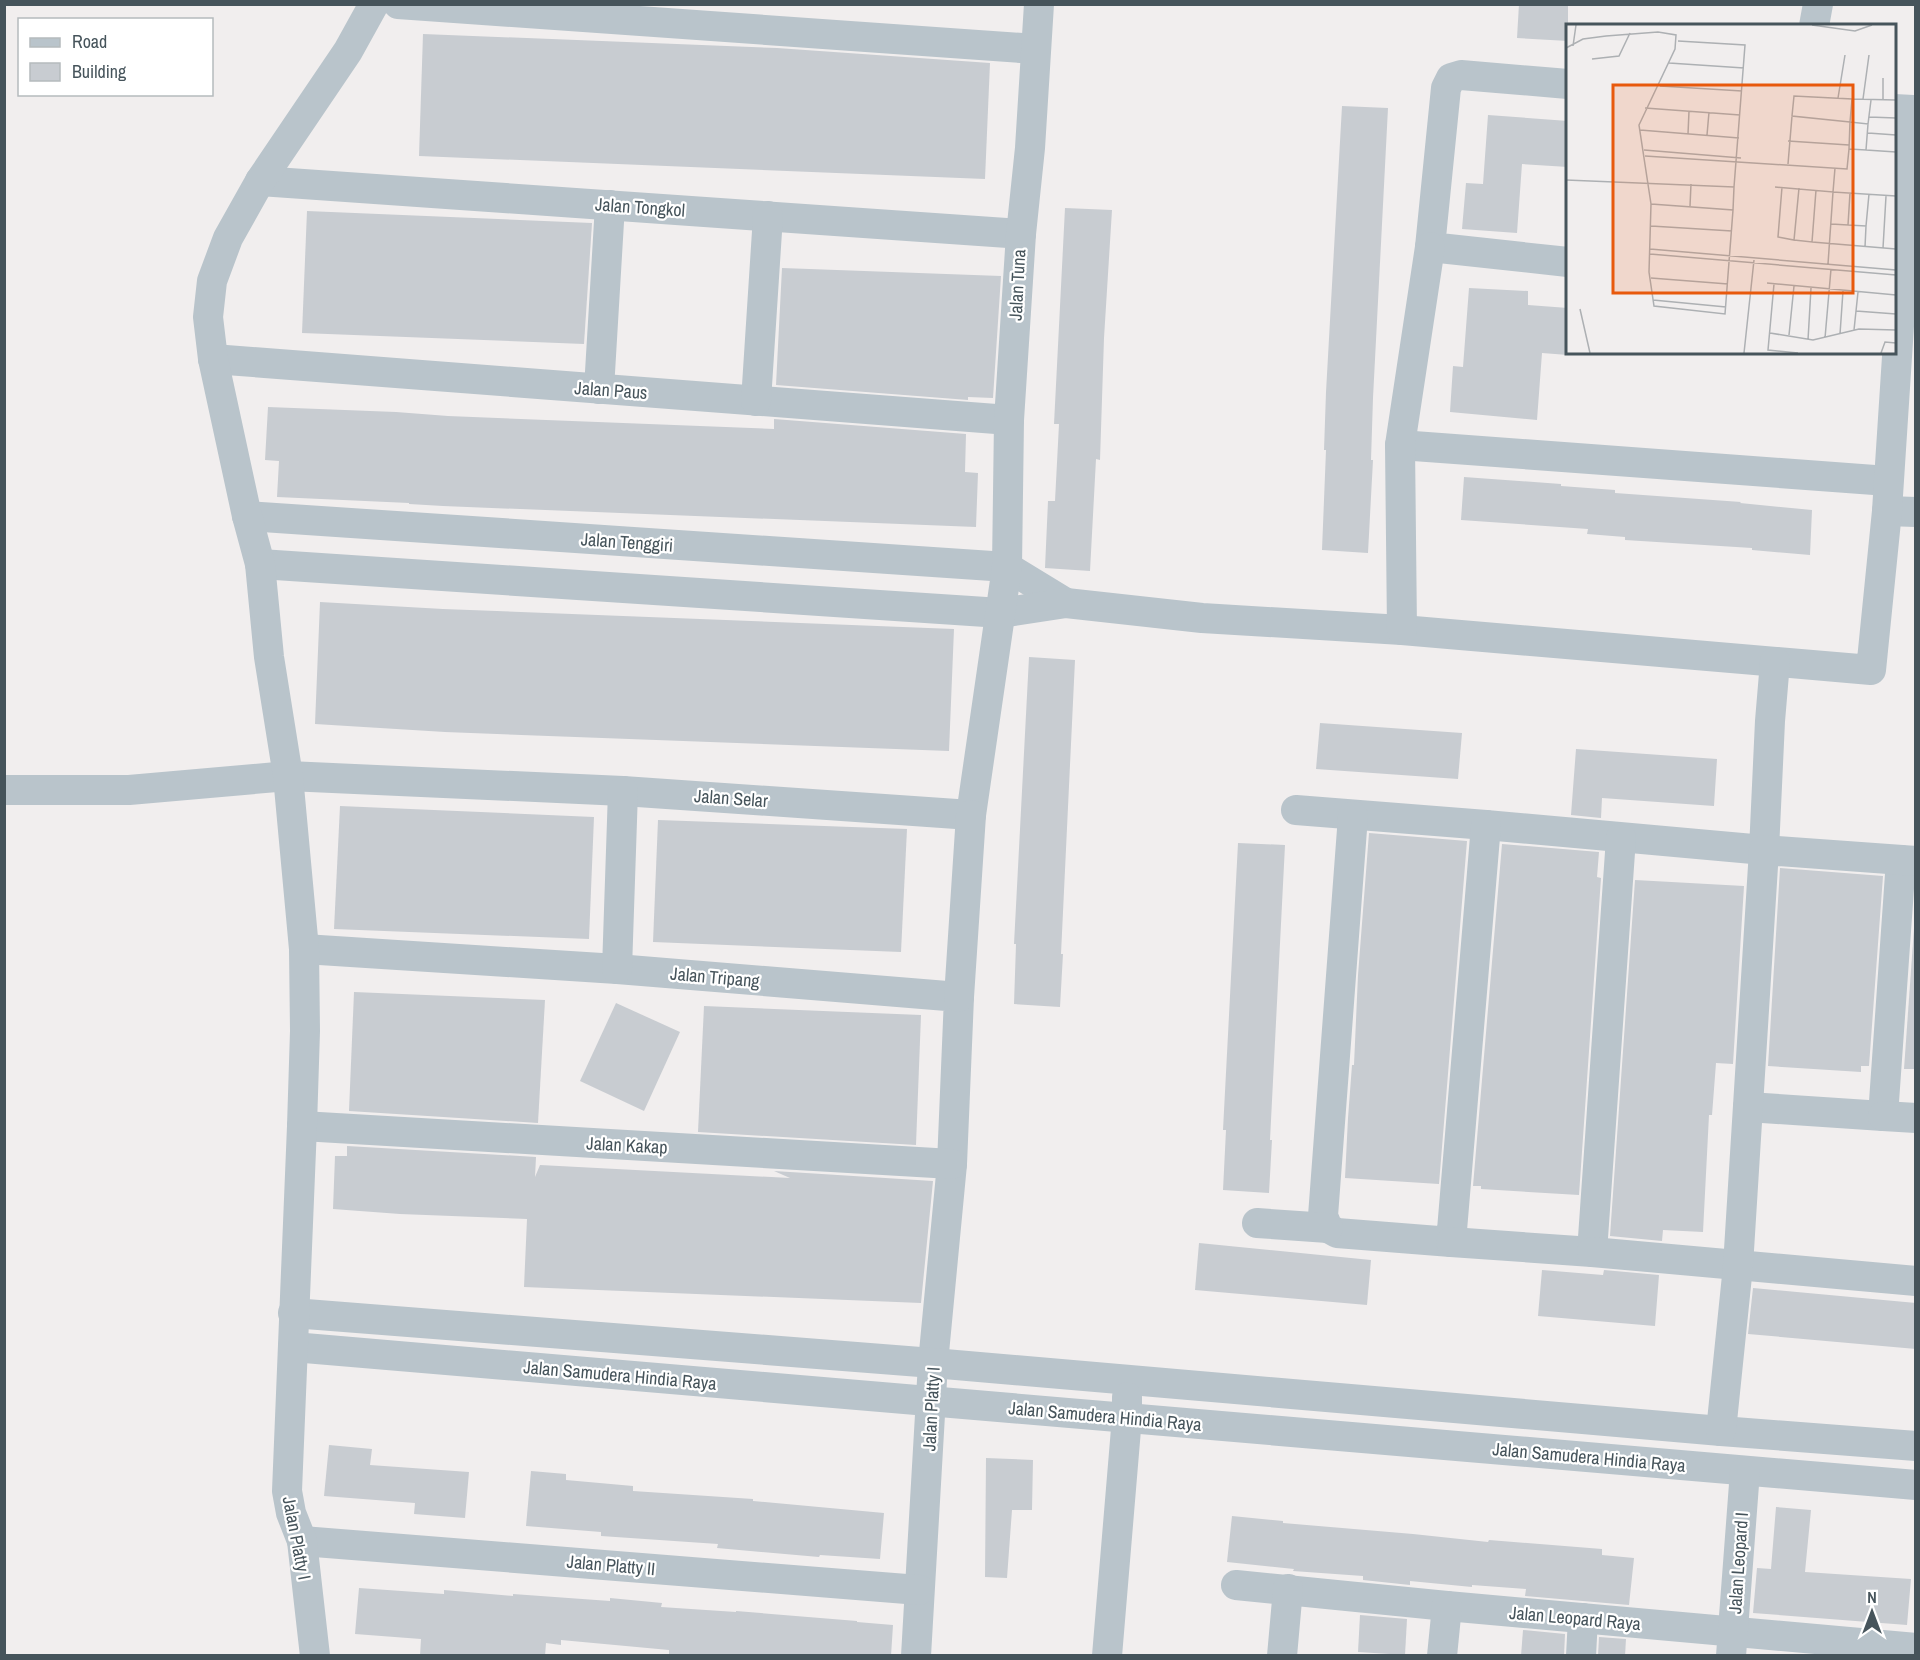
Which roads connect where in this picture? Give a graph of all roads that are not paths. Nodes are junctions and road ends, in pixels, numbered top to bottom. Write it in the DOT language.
graph roads {
  1 [pos="374,4"];
  2 [pos="399,4"];
  3 [pos="1039,4"];
  4 [pos="1818,4"];
  5 [pos="1815,24"];
  6 [pos="1036,49"];
  7 [pos="1566,84"];
  8 [pos="1908,110"];
  9 [pos="260,180"];
  10 [pos="610,205"];
  11 [pos="768,216"];
  12 [pos="1021,234"];
  13 [pos="1430,247"];
  14 [pos="1566,262"];
  15 [pos="1903,298"];
  16 [pos="213,359"];
  17 [pos="599,389"];
  18 [pos="756,401"];
  19 [pos="1010,420"];
  20 [pos="1400,445"];
  21 [pos="1888,481"];
  22 [pos="1901,512"];
  23 [pos="247,516"];
  24 [pos="260,564"];
  25 [pos="1006,567"];
  26 [pos="1066,603"];
  27 [pos="1001,614"];
  28 [pos="1402,630"];
  29 [pos="1775,662"];
  30 [pos="288,777"];
  31 [pos="4,790"];
  32 [pos="623,790"];
  33 [pos="1296,810"];
  34 [pos="971,815"];
  35 [pos="1353,816"];
  36 [pos="1486,825"];
  37 [pos="1621,838"];
  38 [pos="1764,850"];
  39 [pos="1908,861"];
  40 [pos="304,950"];
  41 [pos="617,969"];
  42 [pos="959,997"];
  43 [pos="1748,1107"];
  44 [pos="1883,1116"];
  45 [pos="1916,1118"];
  46 [pos="302,1126"];
  47 [pos="952,1164"];
  48 [pos="1257,1223"];
  49 [pos="1328,1228"];
  50 [pos="1451,1242"];
  51 [pos="1592,1252"];
  52 [pos="1738,1266"];
  53 [pos="1916,1281"];
  54 [pos="294,1313"];
  55 [pos="294,1347"];
  56 [pos="933,1363"];
  57 [pos="1126,1379"];
  58 [pos="1191,1385"];
  59 [pos="932,1401"];
  60 [pos="1128,1418"];
  61 [pos="1189,1423"];
  62 [pos="1721,1431"];
  63 [pos="1860,1441"];
  64 [pos="1916,1446"];
  65 [pos="1745,1471"];
  66 [pos="1859,1481"];
  67 [pos="1916,1485"];
  68 [pos="302,1541"];
  69 [pos="1236,1585"];
  70 [pos="1288,1589"];
  71 [pos="920,1590"];
  72 [pos="1447,1606"];
  73 [pos="1583,1618"];
  74 [pos="1732,1643"];
  75 [pos="1916,1648"];
  76 [pos="1841,1649"];
  77 [pos="315,1656"];
  78 [pos="916,1656"];
  79 [pos="1107,1656"];
  80 [pos="1282,1656"];
  81 [pos="1442,1656"];
  82 [pos="1581,1656"];
  1 -- 9 [label="street, Jalan Platty I"];
  2 -- 6 [label="street"];
  3 -- 6 [label="street, Jalan Tuna"];
  4 -- 5 [label="street"];
  6 -- 12 [label="street, Jalan Tuna"];
  7 -- 13 [label="street"];
  8 -- 15 [label="street"];
  9 -- 10 [label="street, Jalan Tongkol"];
  9 -- 16 [label="street, Jalan Platty I"];
  10 -- 11 [label="street, Jalan Tongkol"];
  10 -- 17 [label="street"];
  11 -- 12 [label="street, Jalan Tongkol"];
  11 -- 18 [label="street"];
  12 -- 19 [label="street, Jalan Tuna"];
  13 -- 14 [label="street"];
  13 -- 20 [label="street"];
  15 -- 21 [label="street"];
  16 -- 17 [label="street, Jalan Paus"];
  16 -- 23 [label="street, Jalan Platty I"];
  17 -- 18 [label="street, Jalan Paus"];
  18 -- 19 [label="street, Jalan Paus"];
  19 -- 25 [label="street, Jalan Tuna"];
  20 -- 21 [label="street"];
  20 -- 28 [label="street"];
  21 -- 22 [label="street"];
  22 -- 29 [label="street"];
  23 -- 24 [label="street, Jalan Platty I"];
  23 -- 25 [label="street, Jalan Tenggiri"];
  24 -- 27 [label="street"];
  24 -- 30 [label="street, Jalan Platty I"];
  25 -- 26 [label="street"];
  25 -- 27 [label="street, Jalan Tuna"];
  26 -- 27 [label="street"];
  26 -- 28 [label="street"];
  27 -- 34 [label="street"];
  28 -- 29 [label="street"];
  29 -- 38 [label="street"];
  30 -- 31 [label="street, Jalan Selar"];
  30 -- 32 [label="street, Jalan Selar"];
  30 -- 40 [label="street, Jalan Platty I"];
  32 -- 34 [label="street, Jalan Selar"];
  32 -- 41 [label="street"];
  33 -- 35 [label="street"];
  34 -- 42 [label="street"];
  35 -- 36 [label="street"];
  35 -- 49 [label="street"];
  36 -- 37 [label="street"];
  36 -- 50 [label="street"];
  37 -- 38 [label="street"];
  37 -- 51 [label="street"];
  38 -- 39 [label="street"];
  38 -- 43 [label="street"];
  39 -- 44 [label="street"];
  40 -- 41 [label="street, Jalan Tripang"];
  40 -- 46 [label="street, Jalan Platty I"];
  41 -- 42 [label="street, Jalan Tripang"];
  42 -- 47 [label="street"];
  43 -- 44 [label="street"];
  43 -- 52 [label="street"];
  44 -- 45 [label="street"];
  46 -- 47 [label="street, Jalan Kakap"];
  46 -- 54 [label="street, Jalan Platty I"];
  47 -- 56 [label="street, Jalan Platty I"];
  48 -- 49 [label="street"];
  49 -- 50 [label="street"];
  50 -- 51 [label="street"];
  51 -- 52 [label="street"];
  52 -- 53 [label="street"];
  52 -- 62 [label="street"];
  54 -- 55 [label="street, Jalan Platty I"];
  54 -- 56 [label="street, Jalan Samudera Hindia Raya"];
  55 -- 59 [label="street, Jalan Samudera Hindia Raya"];
  55 -- 68 [label="street, Jalan Platty I"];
  56 -- 57 [label="street, Jalan Samudera Hindia Raya"];
  56 -- 59 [label="street, Jalan Platty I"];
  57 -- 58 [label="street, Jalan Samudera Hindia Raya"];
  57 -- 60 [label="street"];
  58 -- 61 [label="street"];
  58 -- 62 [label="street, Jalan Samudera Hindia Raya"];
  59 -- 60 [label="street, Jalan Samudera Hindia Raya"];
  59 -- 71 [label="street, Jalan Platty I"];
  60 -- 61 [label="street, Jalan Samudera Hindia Raya"];
  60 -- 79 [label="street"];
  61 -- 65 [label="street, Jalan Samudera Hindia Raya"];
  62 -- 63 [label="street, Jalan Samudera Hindia Raya"];
  63 -- 64 [label="street, Jalan Samudera Hindia Raya"];
  63 -- 66 [label="street"];
  65 -- 66 [label="street, Jalan Samudera Hindia Raya"];
  65 -- 74 [label="street, Jalan Leopard I"];
  66 -- 67 [label="street, Jalan Samudera Hindia Raya"];
  68 -- 71 [label="street, Jalan Platty II"];
  68 -- 77 [label="street, Jalan Platty I"];
  69 -- 70 [label="street, Jalan Leopard Raya"];
  70 -- 72 [label="street, Jalan Leopard Raya"];
  70 -- 80 [label="street"];
  71 -- 78 [label="street, Jalan Platty I"];
  72 -- 73 [label="street, Jalan Leopard Raya"];
  72 -- 81 [label="street"];
  73 -- 74 [label="street, Jalan Leopard Raya"];
  73 -- 82 [label="street"];
  74 -- 76 [label="street, Jalan Leopard Raya"];
  75 -- 76 [label="street, Jalan Leopard Raya"];
}
